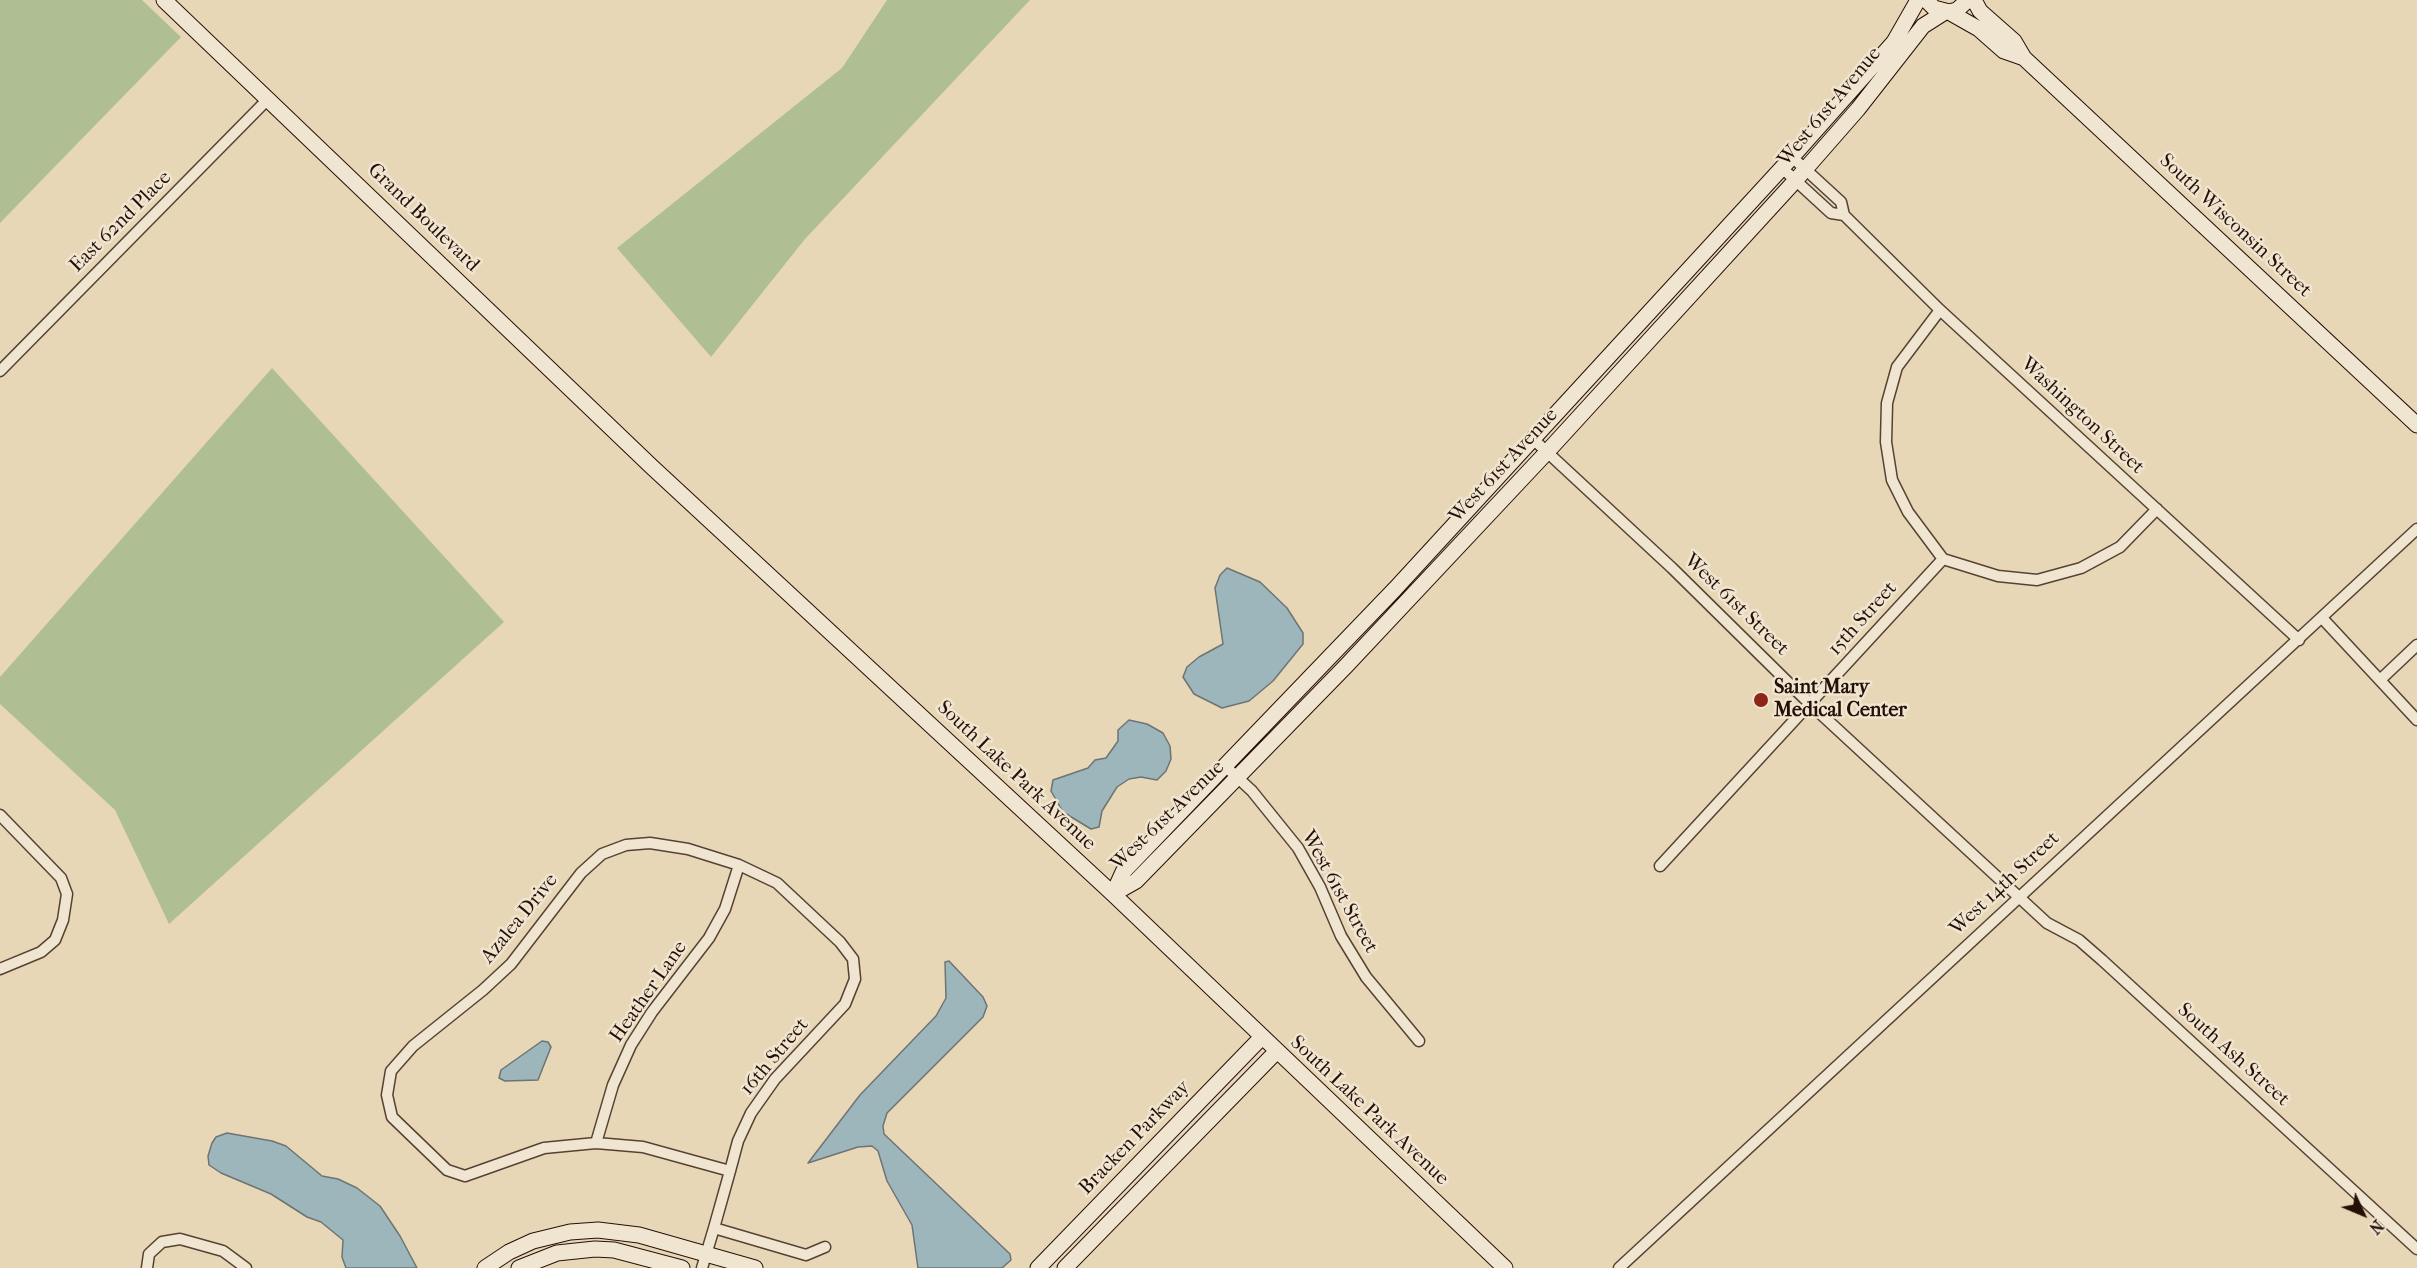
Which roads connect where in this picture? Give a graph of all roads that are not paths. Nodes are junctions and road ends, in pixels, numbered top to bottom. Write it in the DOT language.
graph roads {
  1 [pos="164,0"];
  2 [pos="1918,0"];
  3 [pos="1926,0"];
  4 [pos="1968,0"];
  5 [pos="1974,0"];
  6 [pos="1947,12"];
  7 [pos="2024,58"];
  8 [pos="268,99"];
  9 [pos="1787,163"];
  10 [pos="1800,176"];
  11 [pos="1940,310"];
  12 [pos="0,370"];
  13 [pos="2417,425"];
  14 [pos="1533,439"];
  15 [pos="1547,452"];
  16 [pos="652,467"];
  17 [pos="2157,509"];
  18 [pos="2417,529"];
  19 [pos="1943,558"];
  20 [pos="2323,619"];
  21 [pos="2299,640"];
  22 [pos="2417,645"];
  23 [pos="2380,680"];
  24 [pos="1810,704"];
  25 [pos="2417,720"];
  26 [pos="1224,765"];
  27 [pos="1238,778"];
  28 [pos="0,815"];
  29 [pos="739,865"];
  30 [pos="1660,866"];
  31 [pos="1113,894"];
  32 [pos="2019,895"];
  33 [pos="0,969"];
  34 [pos="1261,1038"];
  35 [pos="1419,1041"];
  36 [pos="1276,1052"];
  37 [pos="596,1143"];
  38 [pos="1144,1159"];
  39 [pos="730,1171"];
  40 [pos="1158,1172"];
  41 [pos="714,1228"];
  42 [pos="825,1247"];
  43 [pos="2417,1249"];
  44 [pos="704,1261"];
  45 [pos="147,1268"];
  46 [pos="246,1268"];
  47 [pos="485,1268"];
  48 [pos="519,1268"];
  49 [pos="682,1268"];
  50 [pos="755,1268"];
  51 [pos="1038,1268"];
  52 [pos="1065,1268"];
  53 [pos="1505,1268"];
  54 [pos="1619,1268"];
  1 -- 8 [label="main road, Grand Boulevard"];
  2 -- 9 [label="main road, West 61st Avenue"];
  3 -- 6 [label="main road, South Wisconsin Street"];
  4 -- 6 [label="main road, West 61st Avenue"];
  5 -- 7 [label="main road, South Wisconsin Street"];
  6 -- 7 [label="main road, South Wisconsin Street"];
  6 -- 10 [label="main road, West 61st Avenue"];
  7 -- 13 [label="main road, South Wisconsin Street"];
  8 -- 12 [label="street, East 62nd Place"];
  8 -- 16 [label="main road, Grand Boulevard"];
  9 -- 10 [label="street, Washington Street"];
  9 -- 14 [label="main road, West 61st Avenue"];
  10 -- 11 [label="street, Washington Street"];
  10 -- 15 [label="main road, West 61st Avenue"];
  11 -- 17 [label="street, Washington Street"];
  11 -- 19 [label="street"];
  14 -- 15 [label="street, West 61st Street"];
  14 -- 26 [label="main road, West 61st Avenue"];
  15 -- 24 [label="street, West 61st Street"];
  15 -- 27 [label="main road, West 61st Avenue"];
  16 -- 31 [label="main road, South Lake Park Avenue"];
  17 -- 19 [label="street"];
  17 -- 21 [label="street, Washington Street"];
  18 -- 20 [label="street, West 14th Street"];
  19 -- 24 [label="street, 15th Street"];
  20 -- 21 [label="street, West 14th Street"];
  20 -- 23 [label="street"];
  21 -- 32 [label="street, West 14th Street"];
  22 -- 23 [label="street"];
  23 -- 25 [label="street"];
  24 -- 30 [label="street, 15th Street"];
  24 -- 32 [label="street, West 61st Street"];
  26 -- 27 [label="street, West 61st Street"];
  26 -- 31 [label="main road, West 61st Avenue"];
  27 -- 31 [label="main road, West 61st Avenue"];
  27 -- 35 [label="street, West 61st Street"];
  28 -- 33 [label="street"];
  29 -- 37 [label="street, Heather Lane"];
  29 -- 37 [label="street, Azalea Drive"];
  29 -- 39 [label="street, 16th Street"];
  31 -- 34 [label="main road, South Lake Park Avenue"];
  32 -- 43 [label="street, South Ash Street"];
  32 -- 54 [label="street, West 14th Street"];
  34 -- 36 [label="main road, South Lake Park Avenue"];
  34 -- 38 [label="main road, Bracken Parkway"];
  36 -- 40 [label="main road, Bracken Parkway"];
  36 -- 53 [label="main road, South Lake Park Avenue"];
  37 -- 39 [label="street"];
  38 -- 40 [label="street"];
  38 -- 51 [label="main road, Bracken Parkway"];
  39 -- 41 [label="street, 16th Street"];
  40 -- 52 [label="main road, Bracken Parkway"];
  41 -- 42 [label="street"];
  41 -- 44 [label="street, 16th Street"];
  44 -- 47 [label="main road"];
  44 -- 50 [label="main road"];
  45 -- 46 [label="street"];
  48 -- 49 [label="main road"];
}
